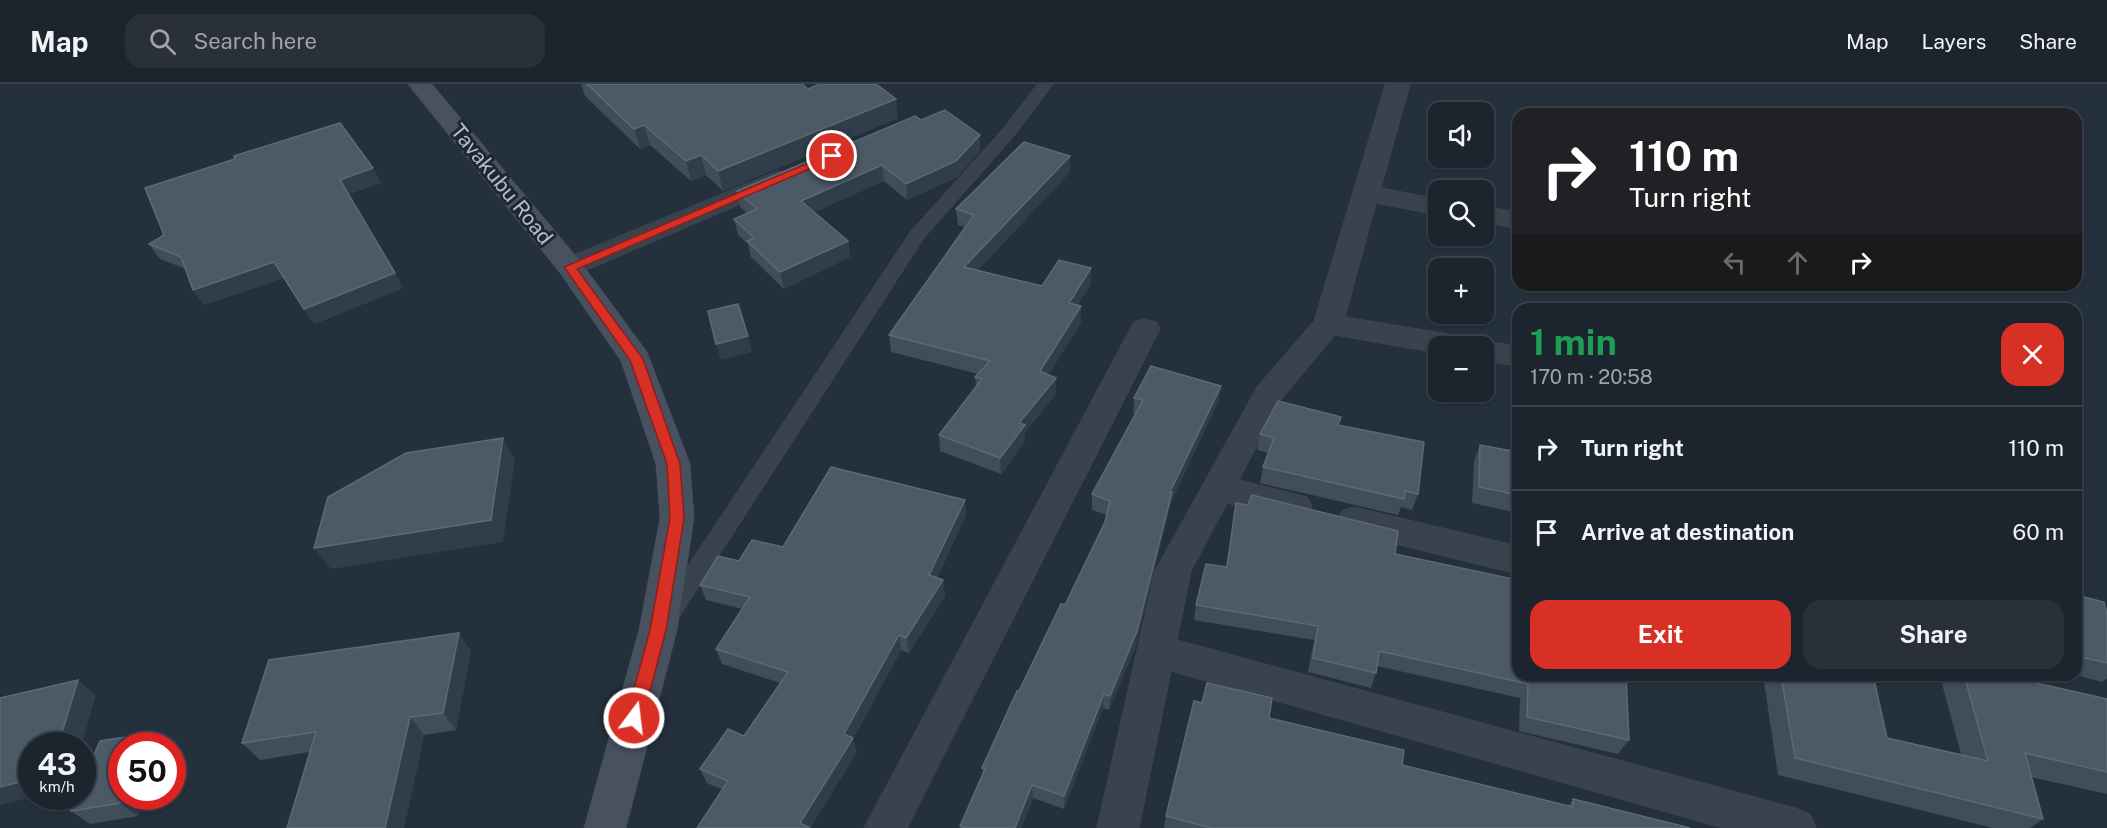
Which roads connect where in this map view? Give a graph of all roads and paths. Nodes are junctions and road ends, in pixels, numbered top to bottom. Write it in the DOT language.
graph roads {
  1 [pos="420,84"];
  2 [pos="1046,84"];
  3 [pos="1398,84"];
  4 [pos="799,170"];
  5 [pos="1368,194"];
  6 [pos="1428,205"];
  7 [pos="1494,216"];
  8 [pos="1512,219"];
  9 [pos="570,267"];
  10 [pos="1328,324"];
  11 [pos="1145,329"];
  12 [pos="1428,341"];
  13 [pos="1494,352"];
  14 [pos="1512,355"];
  15 [pos="1218,488"];
  16 [pos="1512,559"];
  17 [pos="658,630"];
  18 [pos="1156,651"];
  19 [pos="605,828"];
  20 [pos="885,828"];
  21 [pos="1118,828"];
  22 [pos="1795,828"];
  1 -- 9 [label="main road, Tavakubu Road"];
  2 -- 17 [label="lane"];
  3 -- 5 [label="street"];
  4 -- 9 [label="street"];
  5 -- 6 [label="street"];
  5 -- 10 [label="street"];
  7 -- 8 [label="street"];
  9 -- 17 [label="main road, Tavakubu Road"];
  10 -- 12 [label="street"];
  10 -- 15 [label="street"];
  11 -- 20 [label="street"];
  13 -- 14 [label="street"];
  15 -- 16 [label="street"];
  15 -- 18 [label="street"];
  17 -- 19 [label="main road, Tavakubu Road"];
  18 -- 21 [label="street"];
  18 -- 22 [label="street"];
}
